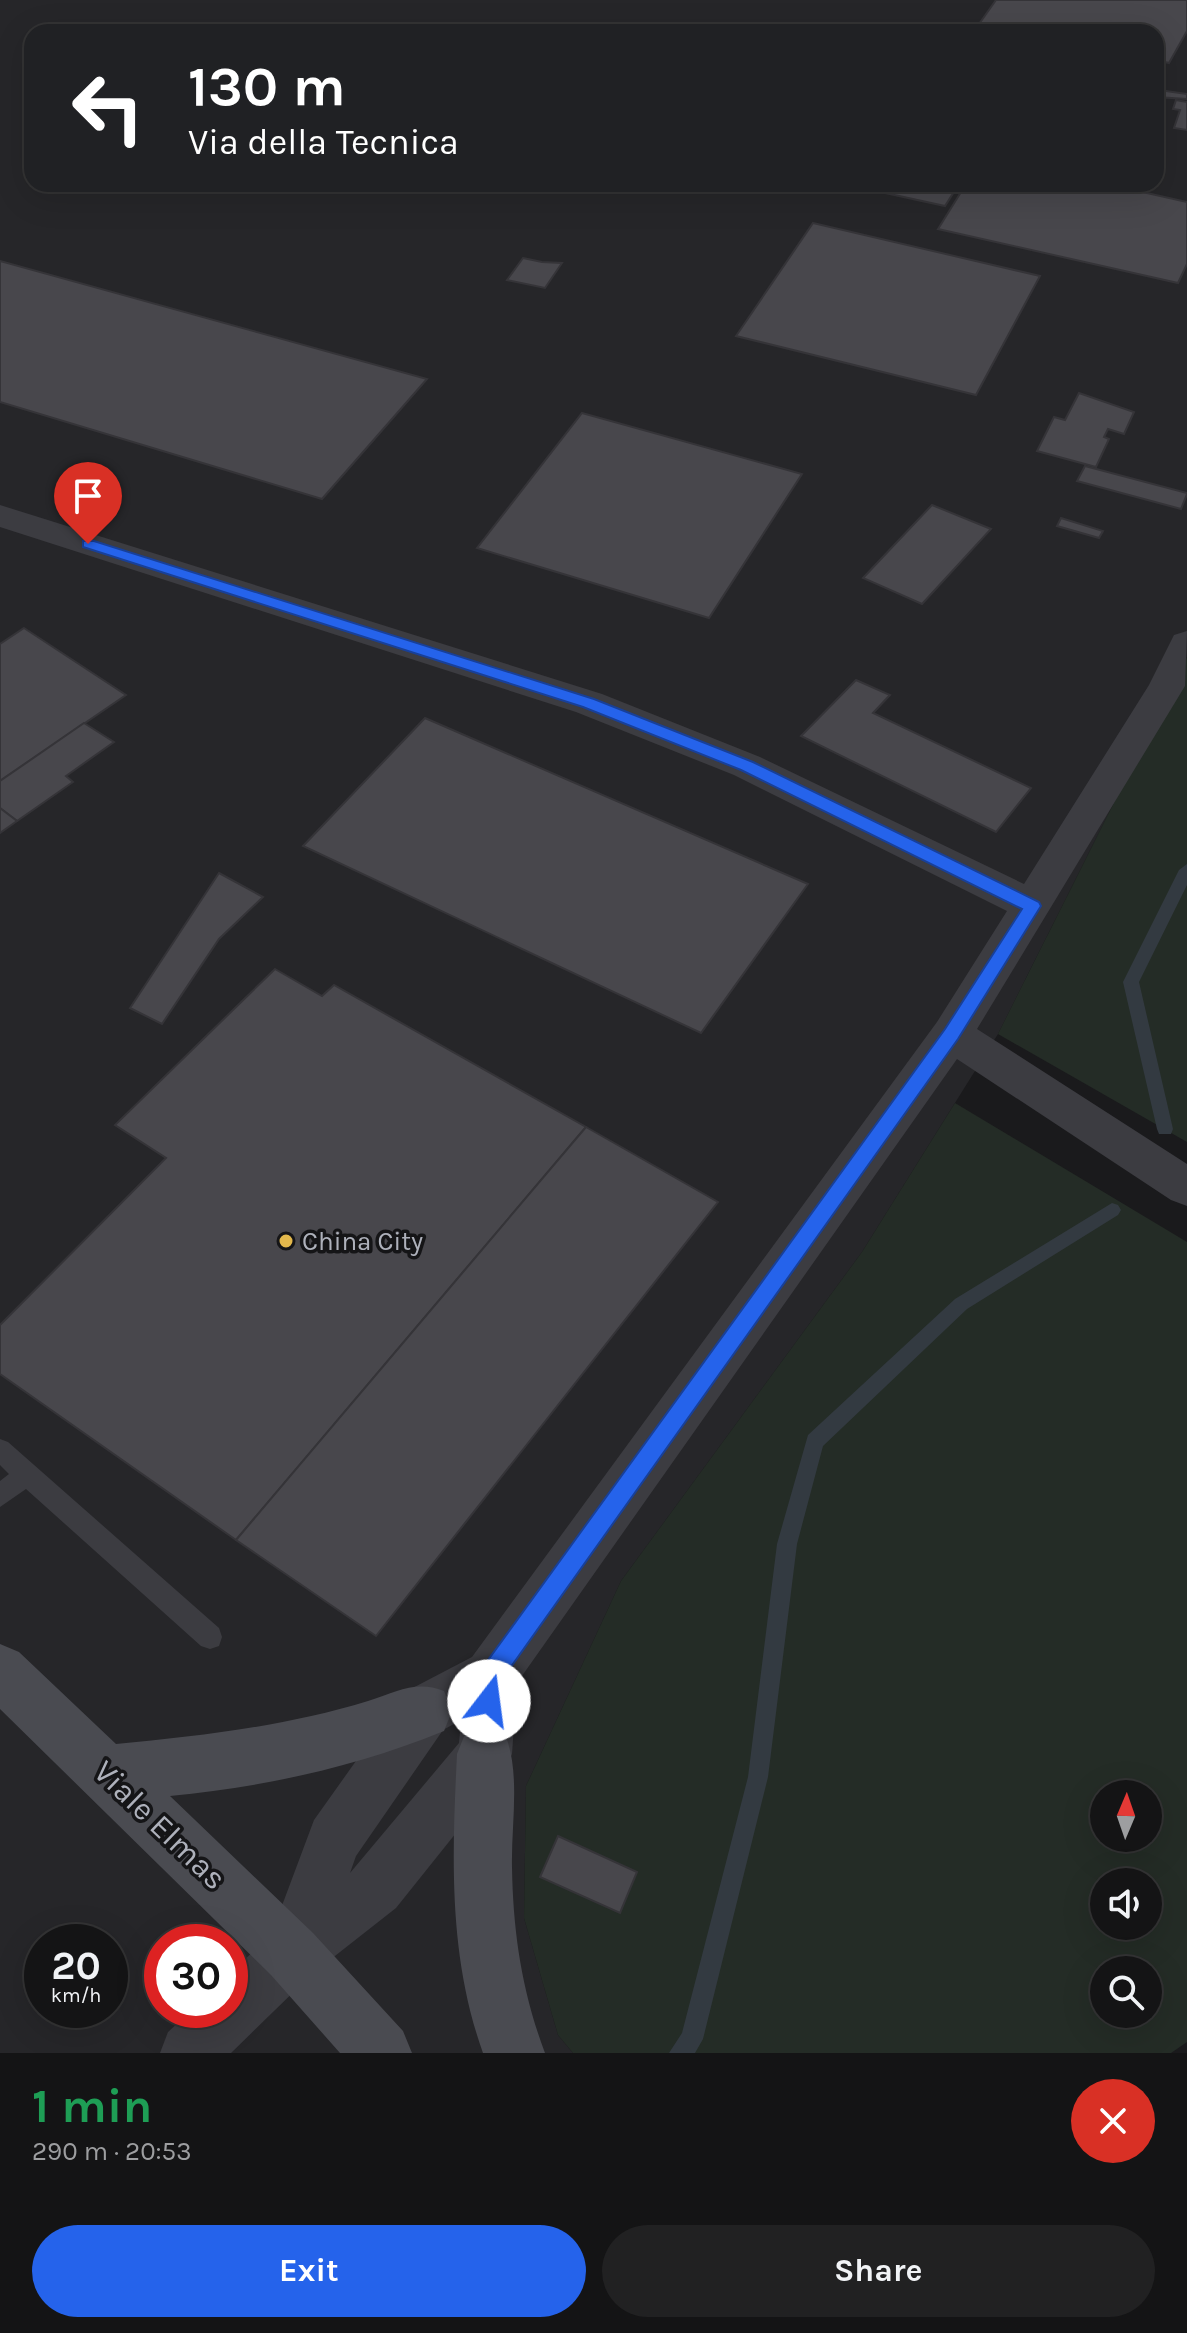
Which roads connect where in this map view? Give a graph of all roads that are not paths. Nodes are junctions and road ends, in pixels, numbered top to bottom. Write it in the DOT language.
graph roads {
  1 [pos="0,516"];
  2 [pos="1187,643"];
  3 [pos="1032,906"];
  4 [pos="952,1034"];
  5 [pos="1187,1187"];
  6 [pos="0,1450"];
  7 [pos="26,1474"];
  8 [pos="0,1496"];
  9 [pos="210,1637"];
  10 [pos="0,1671"];
  11 [pos="491,1675"];
  12 [pos="424,1711"];
  13 [pos="485,1754"];
  14 [pos="106,1773"];
  15 [pos="292,1954"];
  16 [pos="189,2053"];
  17 [pos="381,2053"];
  18 [pos="514,2053"];
  1 -- 3 [label="street"];
  2 -- 3 [label="street"];
  3 -- 4 [label="street"];
  4 -- 5 [label="street"];
  4 -- 11 [label="street"];
  6 -- 7 [label="lane"];
  7 -- 8 [label="lane"];
  7 -- 9 [label="lane"];
  10 -- 14 [label="main road, Viale Elmas"];
  11 -- 12 [label="street"];
  11 -- 13 [label="street"];
  12 -- 14 [label="main road"];
  12 -- 15 [label="street"];
  13 -- 15 [label="street"];
  13 -- 18 [label="main road"];
  14 -- 15 [label="main road, Viale Elmas"];
  15 -- 16 [label="street"];
  15 -- 17 [label="main road, Viale Elmas"];
}
